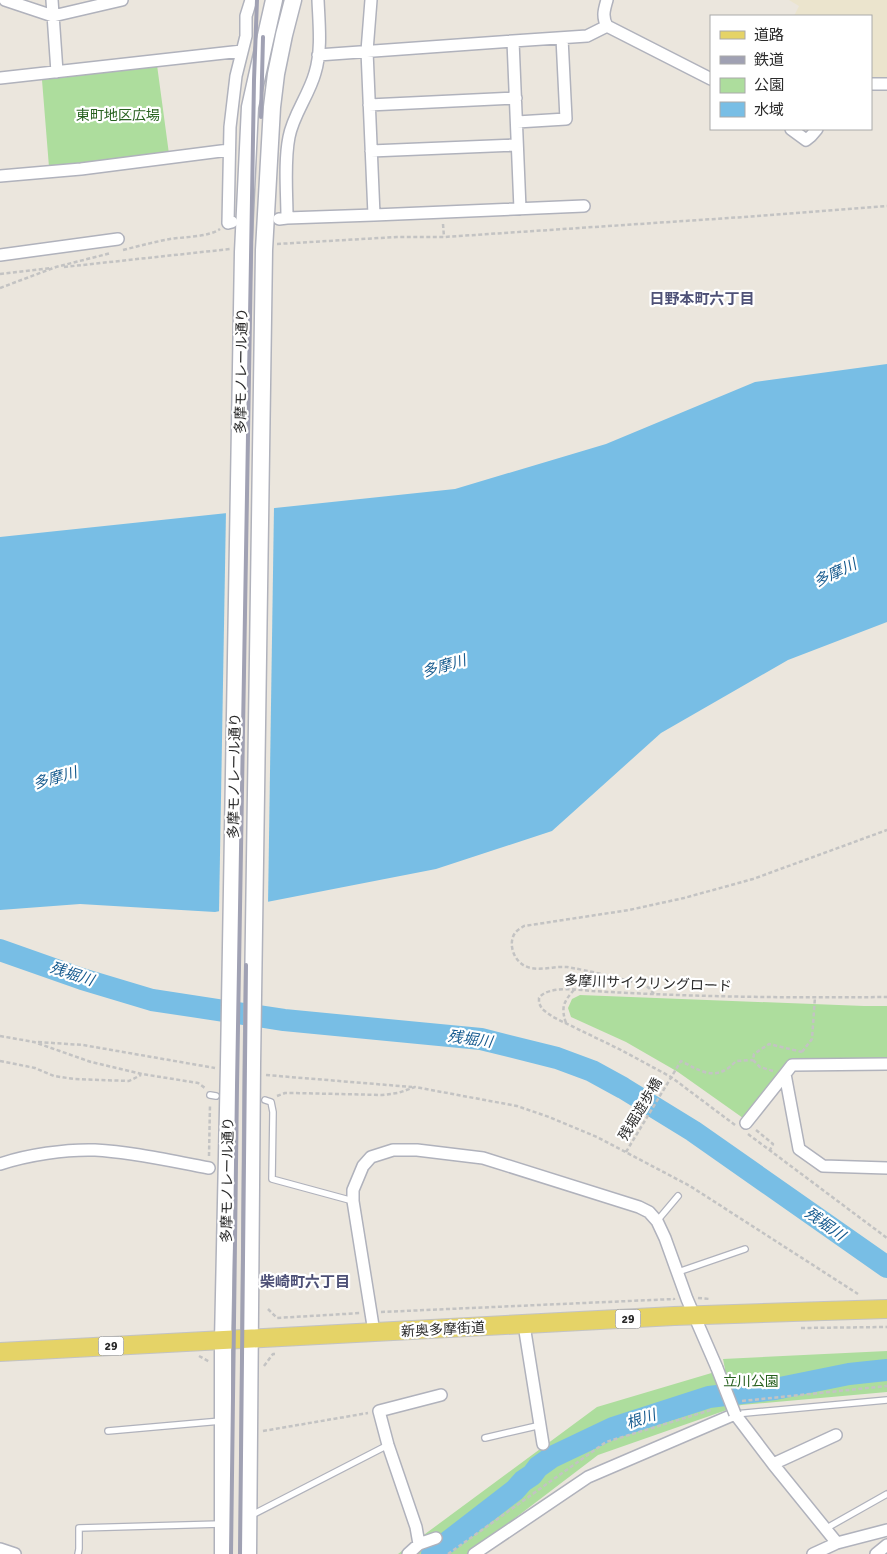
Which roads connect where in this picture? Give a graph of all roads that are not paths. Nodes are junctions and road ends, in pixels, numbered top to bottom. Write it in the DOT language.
graph roads {
  1 [pos="5,0"];
  2 [pos="52,0"];
  3 [pos="122,0"];
  4 [pos="251,0"];
  5 [pos="274,0"];
  6 [pos="293,0"];
  7 [pos="318,0"];
  8 [pos="371,0"];
  9 [pos="607,0"];
  10 [pos="53,16"];
  11 [pos="607,26"];
  12 [pos="562,38"];
  13 [pos="513,41"];
  14 [pos="242,51"];
  15 [pos="367,51"];
  16 [pos="318,55"];
  17 [pos="57,72"];
  18 [pos="0,78"];
  19 [pos="710,78"];
  20 [pos="872,84"];
  21 [pos="887,84"];
  22 [pos="516,98"];
  23 [pos="369,105"];
  24 [pos="517,122"];
  25 [pos="791,130"];
  26 [pos="816,130"];
  27 [pos="517,145"];
  28 [pos="229,150"];
  29 [pos="371,151"];
  30 [pos="0,176"];
  31 [pos="584,206"];
  32 [pos="520,209"];
  33 [pos="374,215"];
  34 [pos="230,222"];
  35 [pos="118,239"];
  36 [pos="0,255"];
  37 [pos="887,1064"];
  38 [pos="785,1074"];
  39 [pos="264,1100"];
  40 [pos="744,1128"];
  41 [pos="0,1164"];
  42 [pos="209,1168"];
  43 [pos="887,1168"];
  44 [pos="678,1196"];
  45 [pos="352,1201"];
  46 [pos="657,1221"];
  47 [pos="745,1249"];
  48 [pos="678,1272"];
  49 [pos="885,1309"];
  50 [pos="694,1315"];
  51 [pos="524,1325"];
  52 [pos="374,1332"];
  53 [pos="250,1339"];
  54 [pos="223,1341"];
  55 [pos="0,1352"];
  56 [pos="441,1395"];
  57 [pos="887,1400"];
  58 [pos="735,1414"];
  59 [pos="224,1421"];
  60 [pos="541,1425"];
  61 [pos="108,1431"];
  62 [pos="836,1435"];
  63 [pos="485,1438"];
  64 [pos="543,1444"];
  65 [pos="388,1445"];
  66 [pos="773,1464"];
  67 [pos="887,1494"];
  68 [pos="248,1517"];
  69 [pos="223,1524"];
  70 [pos="825,1529"];
  71 [pos="887,1530"];
  72 [pos="436,1538"];
  73 [pos="837,1543"];
  74 [pos="419,1544"];
  75 [pos="887,1545"];
  76 [pos="0,1549"];
  77 [pos="15,1554"];
  78 [pos="78,1554"];
  79 [pos="223,1554"];
  80 [pos="248,1554"];
  81 [pos="408,1554"];
  82 [pos="474,1554"];
  83 [pos="813,1554"];
  84 [pos="876,1554"];
  1 -- 10 [label="street"];
  2 -- 10 [label="street"];
  3 -- 10 [label="street"];
  4 -- 14 [label="street"];
  5 -- 54 [label="main road, 多摩モノレール通り"];
  6 -- 53 [label="main road, 多摩モノレール通り"];
  7 -- 16 [label="street"];
  8 -- 15 [label="street"];
  9 -- 11 [label="street"];
  10 -- 17 [label="street"];
  11 -- 12 [label="street"];
  11 -- 19 [label="street"];
  12 -- 13 [label="street"];
  12 -- 24 [label="street"];
  13 -- 15 [label="street"];
  13 -- 22 [label="street"];
  14 -- 17 [label="street"];
  14 -- 28 [label="street"];
  15 -- 16 [label="street"];
  15 -- 23 [label="street"];
  16 -- 33 [label="street"];
  17 -- 18 [label="street"];
  20 -- 21 [label="street"];
  22 -- 23 [label="street"];
  22 -- 24 [label="street"];
  23 -- 29 [label="street"];
  24 -- 27 [label="street"];
  25 -- 26 [label="street"];
  27 -- 29 [label="street"];
  27 -- 32 [label="street"];
  28 -- 30 [label="street"];
  28 -- 34 [label="street"];
  29 -- 33 [label="street"];
  31 -- 32 [label="street"];
  32 -- 33 [label="street"];
  35 -- 36 [label="street"];
  37 -- 38 [label="street"];
  38 -- 40 [label="street"];
  38 -- 43 [label="street"];
  39 -- 45 [label="lane"];
  41 -- 42 [label="street"];
  44 -- 46 [label="lane"];
  45 -- 46 [label="street"];
  45 -- 52 [label="street"];
  46 -- 48 [label="street"];
  47 -- 48 [label="lane"];
  48 -- 50 [label="street"];
  49 -- 50 [label="main road, 新奥多摩街道 / 29"];
  50 -- 51 [label="main road, 新奥多摩街道 / 29"];
  50 -- 58 [label="street, bridge"];
  51 -- 52 [label="main road, 新奥多摩街道 / 29"];
  51 -- 60 [label="street"];
  52 -- 53 [label="main road, 新奥多摩街道 / 29"];
  53 -- 54 [label="main road, 新奥多摩街道 / 29"];
  53 -- 68 [label="main road, 多摩モノレール通り"];
  54 -- 55 [label="main road, 新奥多摩街道 / 29"];
  54 -- 59 [label="main road, 多摩モノレール通り"];
  56 -- 65 [label="street"];
  57 -- 58 [label="lane"];
  58 -- 66 [label="street"];
  58 -- 82 [label="street"];
  59 -- 61 [label="lane"];
  59 -- 69 [label="main road, 多摩モノレール通り"];
  60 -- 63 [label="lane"];
  60 -- 64 [label="street"];
  62 -- 66 [label="street"];
  65 -- 68 [label="lane"];
  65 -- 74 [label="street"];
  66 -- 70 [label="street"];
  67 -- 70 [label="lane"];
  68 -- 80 [label="main road, 多摩モノレール通り"];
  69 -- 78 [label="lane"];
  69 -- 79 [label="main road, 多摩モノレール通り"];
  70 -- 73 [label="street"];
  71 -- 73 [label="street"];
  72 -- 74 [label="street"];
  73 -- 83 [label="street"];
  74 -- 81 [label="street"];
  75 -- 84 [label="street"];
  76 -- 77 [label="street"];
}
